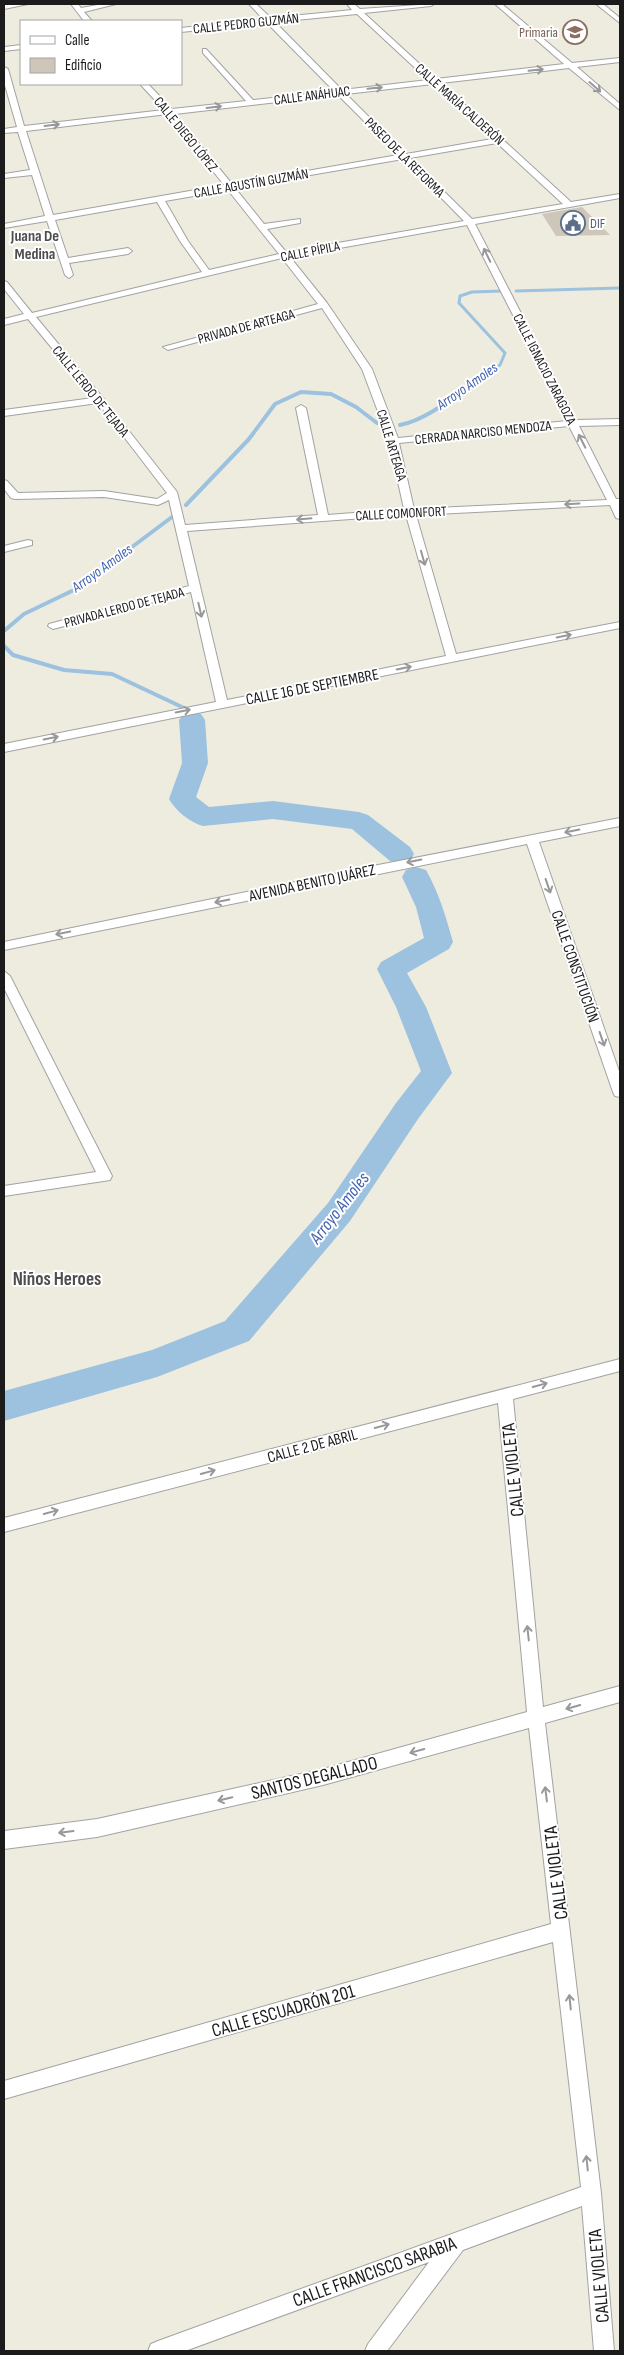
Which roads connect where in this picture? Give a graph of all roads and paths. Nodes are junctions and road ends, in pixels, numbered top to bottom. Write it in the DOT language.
graph roads {
  1 [pos="24,4"];
  2 [pos="74,4"];
  3 [pos="112,4"];
  4 [pos="252,4"];
  5 [pos="350,4"];
  6 [pos="431,4"];
  7 [pos="498,4"];
  8 [pos="599,4"];
  9 [pos="4,7"];
  10 [pos="79,11"];
  11 [pos="358,11"];
  12 [pos="87,20"];
  13 [pos="268,21"];
  14 [pos="620,22"];
  15 [pos="182,30"];
  16 [pos="20,48"];
  17 [pos="4,50"];
  18 [pos="206,51"];
  19 [pos="620,60"];
  20 [pos="571,66"];
  21 [pos="4,69"];
  22 [pos="434,81"];
  23 [pos="145,85"];
  24 [pos="340,92"];
  25 [pos="251,102"];
  26 [pos="620,108"];
  27 [pos="170,112"];
  28 [pos="21,129"];
  29 [pos="4,131"];
  30 [pos="499,140"];
  31 [pos="406,156"];
  32 [pos="35,172"];
  33 [pos="4,176"];
  34 [pos="229,187"];
  35 [pos="620,196"];
  36 [pos="160,199"];
  37 [pos="570,206"];
  38 [pos="49,218"];
  39 [pos="297,221"];
  40 [pos="470,222"];
  41 [pos="4,226"];
  42 [pos="262,227"];
  43 [pos="128,251"];
  44 [pos="284,255"];
  45 [pos="65,261"];
  46 [pos="207,273"];
  47 [pos="69,275"];
  48 [pos="4,284"];
  49 [pos="324,305"];
  50 [pos="31,316"];
  51 [pos="4,322"];
  52 [pos="168,347"];
  53 [pos="100,400"];
  54 [pos="301,408"];
  55 [pos="4,413"];
  56 [pos="620,422"];
  57 [pos="573,423"];
  58 [pos="394,441"];
  59 [pos="4,483"];
  60 [pos="174,497"];
  61 [pos="617,502"];
  62 [pos="410,512"];
  63 [pos="620,516"];
  64 [pos="323,517"];
  65 [pos="180,523"];
  66 [pos="28,543"];
  67 [pos="4,549"];
  68 [pos="195,588"];
  69 [pos="620,625"];
  70 [pos="53,626"];
  71 [pos="452,658"];
  72 [pos="222,704"];
  73 [pos="4,748"];
  74 [pos="620,822"];
  75 [pos="532,840"];
  76 [pos="4,946"];
  77 [pos="4,976"];
  78 [pos="620,1092"];
  79 [pos="4,1191"];
  80 [pos="620,1365"];
  81 [pos="505,1394"];
  82 [pos="4,1525"];
  83 [pos="620,1694"];
  84 [pos="536,1718"];
  85 [pos="4,1840"];
  86 [pos="562,1930"];
  87 [pos="4,2090"];
  88 [pos="591,2193"];
  89 [pos="458,2240"];
  90 [pos="158,2351"];
  91 [pos="375,2351"];
  92 [pos="604,2351"];
  1 -- 9 [label="street"];
  2 -- 10 [label="street"];
  3 -- 10 [label="street"];
  4 -- 13 [label="street, PASEO DE LA REFORMA"];
  5 -- 11 [label="street, CALLE MARÍA CALDERÓN"];
  6 -- 11 [label="street, CALLE PEDRO GUZMÁN"];
  7 -- 20 [label="street"];
  8 -- 14 [label="street"];
  10 -- 12 [label="street"];
  11 -- 13 [label="street, CALLE PEDRO GUZMÁN"];
  11 -- 22 [label="street, CALLE MARÍA CALDERÓN"];
  13 -- 15 [label="street, CALLE PEDRO GUZMÁN"];
  13 -- 24 [label="street, PASEO DE LA REFORMA"];
  16 -- 17 [label="street"];
  18 -- 25 [label="street"];
  19 -- 20 [label="street, CALLE ANÁHUAC"];
  22 -- 20 [label="street, CALLE ANÁHUAC, one-way"];
  20 -- 26 [label="street, one-way"];
  21 -- 28 [label="street"];
  24 -- 22 [label="street, CALLE ANÁHUAC, one-way"];
  22 -- 30 [label="street, CALLE MARÍA CALDERÓN"];
  23 -- 27 [label="street, CALLE DIEGO LÓPEZ"];
  24 -- 25 [label="street, CALLE ANÁHUAC"];
  24 -- 31 [label="street, PASEO DE LA REFORMA"];
  27 -- 25 [label="street, CALLE ANÁHUAC, one-way"];
  28 -- 27 [label="street, CALLE ANÁHUAC, one-way"];
  27 -- 34 [label="street, CALLE DIEGO LÓPEZ"];
  28 -- 29 [label="street, CALLE ANÁHUAC"];
  28 -- 32 [label="street"];
  30 -- 31 [label="street, CALLE AGUSTÍN GUZMÁN"];
  30 -- 37 [label="street, CALLE MARÍA CALDERÓN"];
  31 -- 34 [label="street, CALLE AGUSTÍN GUZMÁN"];
  31 -- 40 [label="street, PASEO DE LA REFORMA"];
  32 -- 33 [label="street"];
  32 -- 38 [label="street"];
  34 -- 36 [label="street, CALLE AGUSTÍN GUZMÁN"];
  34 -- 42 [label="street, CALLE DIEGO LÓPEZ"];
  35 -- 37 [label="street, CALLE PÍPILA"];
  36 -- 38 [label="street, CALLE AGUSTÍN GUZMÁN"];
  36 -- 46 [label="street"];
  37 -- 40 [label="street, CALLE PÍPILA"];
  38 -- 41 [label="street, CALLE AGUSTÍN GUZMÁN"];
  38 -- 45 [label="street"];
  39 -- 42 [label="street"];
  40 -- 44 [label="street, CALLE PÍPILA"];
  57 -- 40 [label="street, CALLE IGNACIO ZARAGOZA, one-way"];
  42 -- 44 [label="street, CALLE DIEGO LÓPEZ"];
  43 -- 45 [label="street"];
  44 -- 46 [label="street, CALLE PÍPILA"];
  44 -- 49 [label="street, CALLE ARTEAGA"];
  45 -- 47 [label="street"];
  46 -- 50 [label="street, CALLE PÍPILA"];
  48 -- 50 [label="street, CALLE LERDO DE TEJADA"];
  49 -- 52 [label="street, PRIVADA DE ARTEAGA"];
  49 -- 58 [label="street, CALLE ARTEAGA"];
  50 -- 51 [label="street, CALLE PÍPILA"];
  50 -- 53 [label="street, CALLE LERDO DE TEJADA"];
  53 -- 55 [label="street"];
  53 -- 60 [label="street, CALLE LERDO DE TEJADA"];
  54 -- 64 [label="street"];
  56 -- 57 [label="street, CERRADA NARCISO MENDOZA"];
  57 -- 58 [label="street, CERRADA NARCISO MENDOZA"];
  61 -- 57 [label="street, CALLE IGNACIO ZARAGOZA, one-way"];
  58 -- 62 [label="street, CALLE ARTEAGA"];
  59 -- 60 [label="street"];
  60 -- 65 [label="street"];
  61 -- 62 [label="street, CALLE COMONFORT, one-way"];
  61 -- 63 [label="street, CALLE IGNACIO ZARAGOZA"];
  62 -- 64 [label="street, CALLE COMONFORT"];
  62 -- 71 [label="street, CALLE ARTEAGA, one-way"];
  64 -- 65 [label="street, CALLE COMONFORT, one-way"];
  65 -- 68 [label="street"];
  66 -- 67 [label="street"];
  68 -- 70 [label="street, PRIVADA LERDO DE TEJADA"];
  68 -- 72 [label="street, one-way"];
  71 -- 69 [label="street, CALLE 16 DE SEPTIEMBRE, one-way"];
  72 -- 71 [label="street, CALLE 16 DE SEPTIEMBRE, one-way"];
  73 -- 72 [label="street, CALLE 16 DE SEPTIEMBRE, one-way"];
  74 -- 75 [label="street, AVENIDA BENITO JUÁREZ, one-way"];
  75 -- 76 [label="street, AVENIDA BENITO JUÁREZ, one-way"];
  75 -- 78 [label="street, CALLE CONSTITUCIÓN, one-way"];
  77 -- 79 [label="street"];
  81 -- 80 [label="street, CALLE 2 DE ABRIL, one-way"];
  82 -- 81 [label="street, CALLE 2 DE ABRIL, one-way"];
  84 -- 81 [label="street, CALLE VIOLETA, one-way"];
  83 -- 84 [label="street, SANTOS DEGALLADO, one-way"];
  84 -- 85 [label="street, SANTOS DEGALLADO, one-way"];
  86 -- 84 [label="street, CALLE VIOLETA, one-way"];
  86 -- 87 [label="street, CALLE ESCUADRÓN 201"];
  88 -- 86 [label="street, CALLE VIOLETA, one-way"];
  88 -- 89 [label="street, CALLE FRANCISCO SARABIA"];
  88 -- 92 [label="street, CALLE VIOLETA"];
  89 -- 90 [label="street, CALLE FRANCISCO SARABIA"];
  89 -- 91 [label="street"];
}
